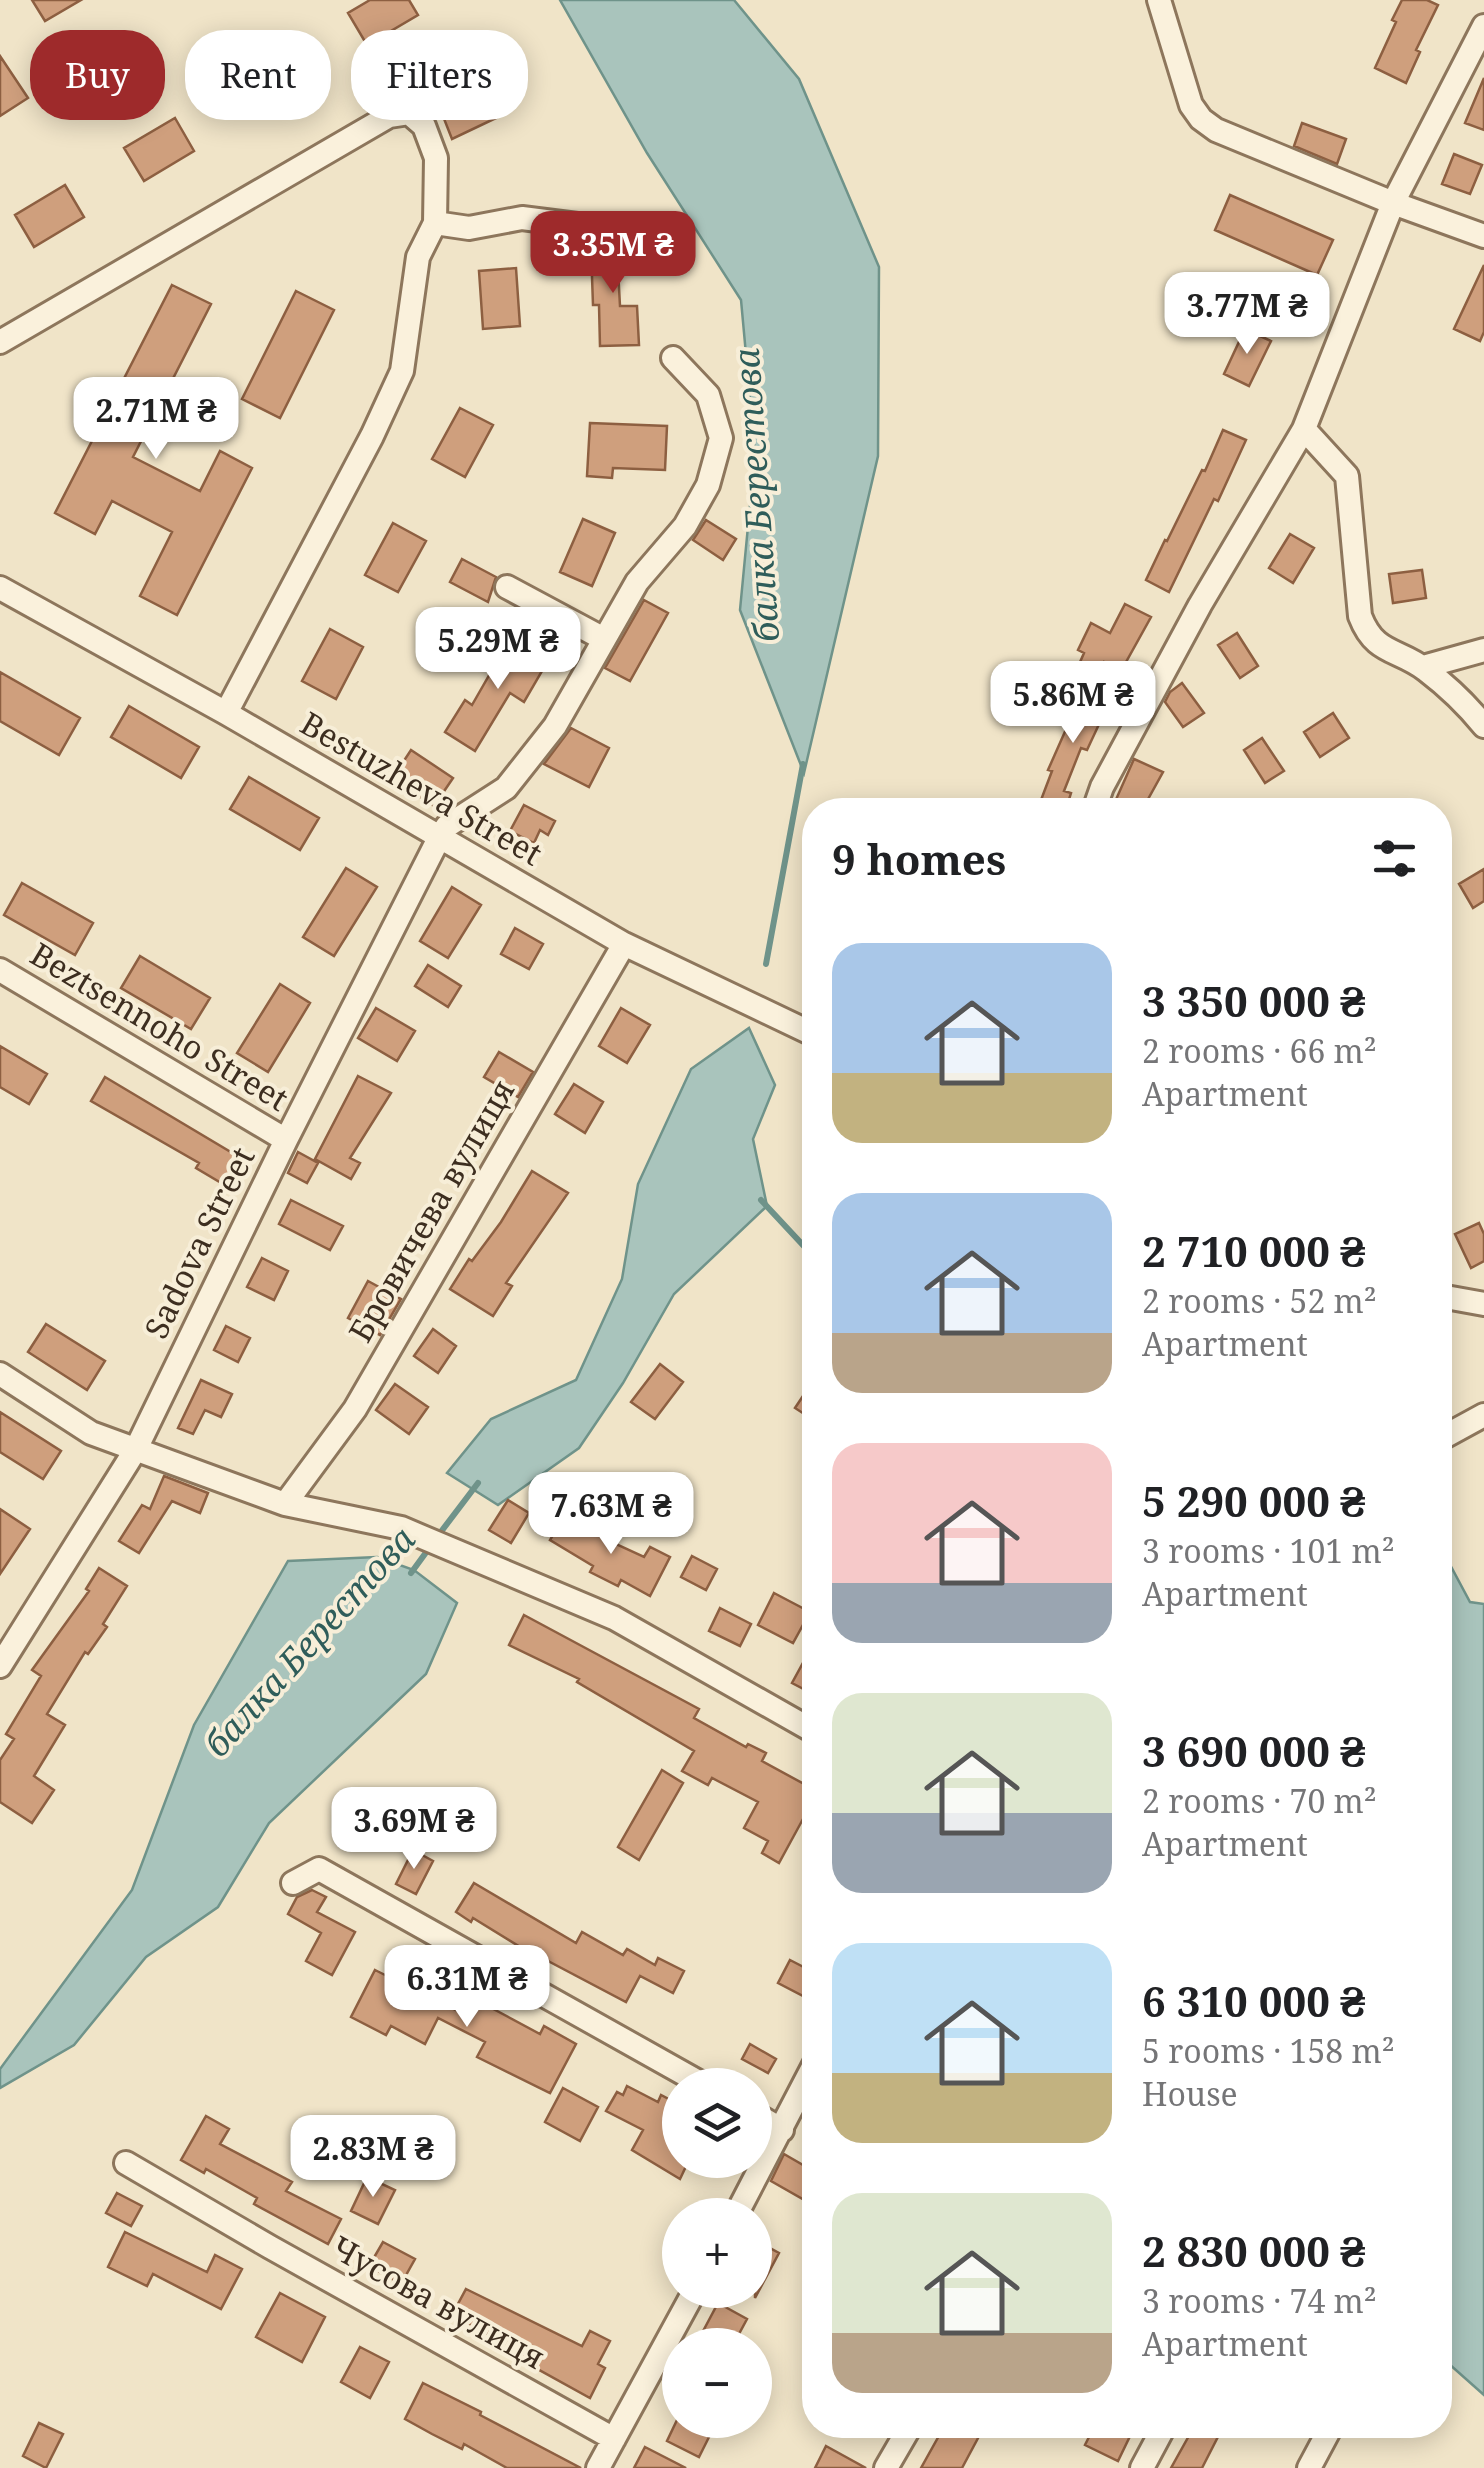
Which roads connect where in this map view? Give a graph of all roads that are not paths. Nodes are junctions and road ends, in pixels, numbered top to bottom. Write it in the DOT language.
graph roads {
  1 [pos="1159,0"];
  2 [pos="1484,26"];
  3 [pos="1392,203"];
  4 [pos="434,223"];
  5 [pos="585,226"];
  6 [pos="1484,236"];
  7 [pos="0,342"];
  8 [pos="673,358"];
  9 [pos="1304,428"];
  10 [pos="507,586"];
  11 [pos="0,588"];
  12 [pos="604,639"];
  13 [pos="1484,650"];
  14 [pos="1423,667"];
  15 [pos="226,713"];
  16 [pos="1484,726"];
  17 [pos="1098,798"];
  18 [pos="439,838"];
  19 [pos="624,944"];
  20 [pos="0,970"];
  21 [pos="802,1029"];
  22 [pos="286,1140"];
  23 [pos="1452,1298"];
  24 [pos="1484,1304"];
  25 [pos="0,1374"];
  26 [pos="1484,1416"];
  27 [pos="1452,1433"];
  28 [pos="136,1449"];
  29 [pos="285,1504"];
  30 [pos="0,1666"];
  31 [pos="802,1725"];
  32 [pos="293,1883"];
  33 [pos="674,2068"];
  34 [pos="802,2089"];
  35 [pos="772,2124"];
  36 [pos="782,2130"];
  37 [pos="126,2163"];
  38 [pos="745,2198"];
  39 [pos="686,2308"];
  40 [pos="903,2438"];
  41 [pos="1158,2438"];
  42 [pos="1325,2438"];
  43 [pos="614,2439"];
  44 [pos="598,2468"];
  45 [pos="886,2468"];
  46 [pos="1142,2468"];
  47 [pos="1309,2468"];
  1 -- 3 [label="street"];
  2 -- 3 [label="street"];
  3 -- 6 [label="street"];
  3 -- 9 [label="street"];
  4 -- 5 [label="street"];
  4 -- 7 [label="street"];
  4 -- 15 [label="street"];
  8 -- 12 [label="street"];
  9 -- 14 [label="street"];
  9 -- 17 [label="street"];
  10 -- 12 [label="street"];
  11 -- 15 [label="street, Bestuzheva Street"];
  12 -- 18 [label="street"];
  13 -- 14 [label="street"];
  14 -- 16 [label="street"];
  15 -- 18 [label="street, Bestuzheva Street"];
  18 -- 19 [label="street, Bestuzheva Street"];
  18 -- 22 [label="street, Sadova Street"];
  19 -- 21 [label="street, Bestuzheva Street"];
  19 -- 29 [label="street, Бровичева вулиця"];
  20 -- 22 [label="street, Beztsennoho Street"];
  22 -- 28 [label="street, Sadova Street"];
  23 -- 24 [label="street"];
  25 -- 28 [label="street"];
  26 -- 27 [label="street"];
  28 -- 29 [label="street"];
  28 -- 30 [label="street, Sadova Street"];
  29 -- 31 [label="street"];
  32 -- 33 [label="street"];
  34 -- 36 [label="street"];
  35 -- 36 [label="street"];
  36 -- 38 [label="street"];
  37 -- 43 [label="street, Чусова вулиця"];
  39 -- 43 [label="street"];
  40 -- 45 [label="street"];
  41 -- 46 [label="street"];
  42 -- 47 [label="street"];
  43 -- 44 [label="street"];
}
